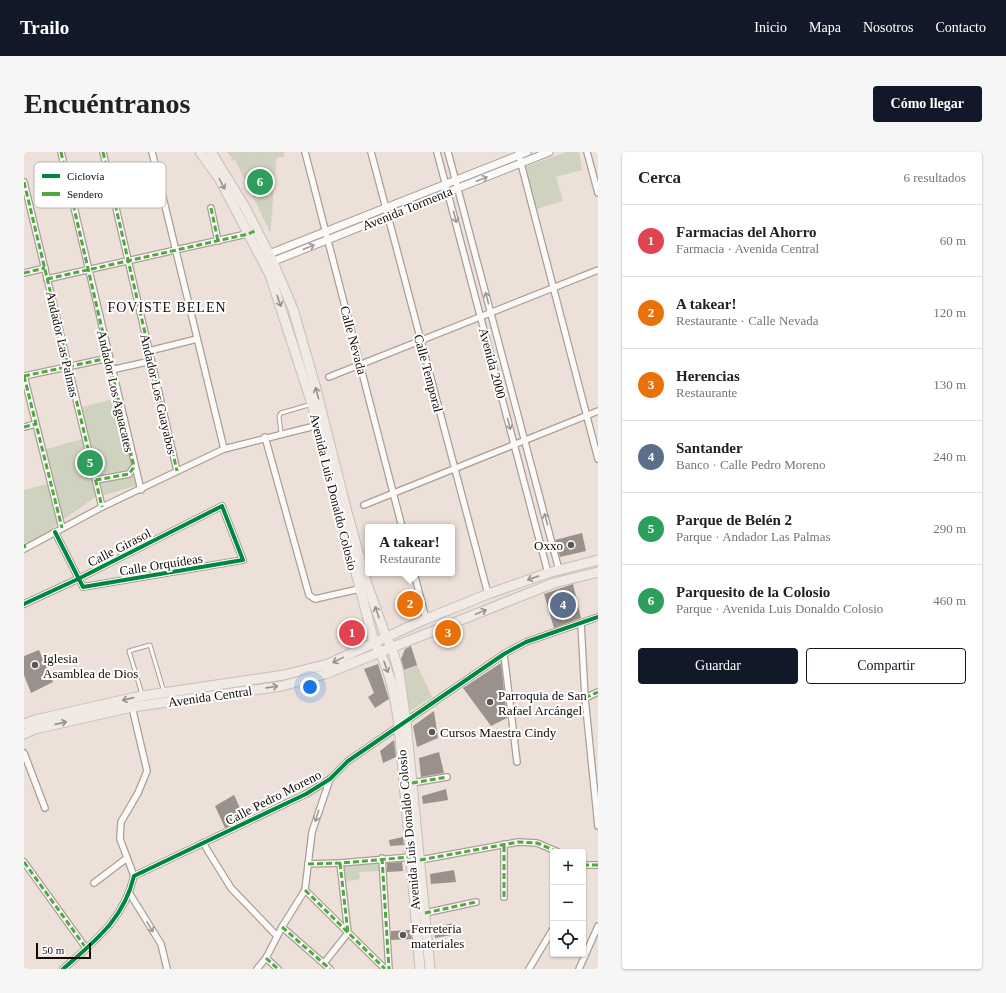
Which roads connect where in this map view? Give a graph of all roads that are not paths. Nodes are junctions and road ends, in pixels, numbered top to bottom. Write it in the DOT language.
graph roads {
  1 [pos="61,152"];
  2 [pos="104,152"];
  3 [pos="152,152"];
  4 [pos="200,152"];
  5 [pos="211,152"];
  6 [pos="305,152"];
  7 [pos="371,152"];
  8 [pos="438,152"];
  9 [pos="448,152"];
  10 [pos="527,152"];
  11 [pos="549,152"];
  12 [pos="587,152"];
  13 [pos="518,154"];
  14 [pos="63,162"];
  15 [pos="106,162"];
  16 [pos="154,162"];
  17 [pos="521,163"];
  18 [pos="456,180"];
  19 [pos="24,182"];
  20 [pos="446,184"];
  21 [pos="458,188"];
  22 [pos="448,192"];
  23 [pos="598,193"];
  24 [pos="74,208"];
  25 [pos="116,208"];
  26 [pos="165,208"];
  27 [pos="211,208"];
  28 [pos="386,208"];
  29 [pos="388,216"];
  30 [pos="252,232"];
  31 [pos="325,232"];
  32 [pos="328,240"];
  33 [pos="218,241"];
  34 [pos="175,251"];
  35 [pos="269,260"];
  36 [pos="128,261"];
  37 [pos="44,268"];
  38 [pos="88,269"];
  39 [pos="598,270"];
  40 [pos="24,273"];
  41 [pos="47,279"];
  42 [pos="553,288"];
  43 [pos="491,313"];
  44 [pos="481,318"];
  45 [pos="197,339"];
  46 [pos="421,342"];
  47 [pos="149,351"];
  48 [pos="108,358"];
  49 [pos="151,361"];
  50 [pos="361,366"];
  51 [pos="69,367"];
  52 [pos="111,370"];
  53 [pos="24,376"];
  54 [pos="329,377"];
  55 [pos="312,404"];
  56 [pos="598,411"];
  57 [pos="586,415"];
  58 [pos="36,424"];
  59 [pos="321,424"];
  60 [pos="24,427"];
  61 [pos="281,434"];
  62 [pos="265,437"];
  63 [pos="519,441"];
  64 [pos="224,449"];
  65 [pos="598,459"];
  66 [pos="134,467"];
  67 [pos="454,468"];
  68 [pos="177,471"];
  69 [pos="96,480"];
  70 [pos="141,490"];
  71 [pos="394,493"];
  72 [pos="364,505"];
  73 [pos="102,507"];
  74 [pos="401,524"];
  75 [pos="62,528"];
  76 [pos="55,532"];
  77 [pos="24,547"];
  78 [pos="243,560"];
  79 [pos="598,560"];
  80 [pos="559,570"];
  81 [pos="598,572"];
  82 [pos="548,573"];
  83 [pos="415,576"];
  84 [pos="78,579"];
  85 [pos="359,589"];
  86 [pos="488,594"];
  87 [pos="24,604"];
  88 [pos="598,617"];
  89 [pos="426,619"];
  90 [pos="581,623"];
  91 [pos="386,637"];
  92 [pos="374,642"];
  93 [pos="392,648"];
  94 [pos="380,652"];
  95 [pos="504,654"];
  96 [pos="598,692"];
  97 [pos="165,693"];
  98 [pos="142,696"];
  99 [pos="585,698"];
  100 [pos="132,707"];
  101 [pos="406,722"];
  102 [pos="24,724"];
  103 [pos="398,728"];
  104 [pos="24,734"];
  105 [pos="24,752"];
  106 [pos="517,762"];
  107 [pos="598,763"];
  108 [pos="592,766"];
  109 [pos="447,777"];
  110 [pos="330,779"];
  111 [pos="412,782"];
  112 [pos="45,808"];
  113 [pos="598,826"];
  114 [pos="203,843"];
  115 [pos="504,844"];
  116 [pos="551,849"];
  117 [pos="411,857"];
  118 [pos="127,858"];
  119 [pos="382,858"];
  120 [pos="420,860"];
  121 [pos="24,862"];
  122 [pos="308,864"];
  123 [pos="340,864"];
  124 [pos="586,865"];
  125 [pos="598,865"];
  126 [pos="134,876"];
  127 [pos="94,883"];
  128 [pos="305,890"];
  129 [pos="130,894"];
  130 [pos="504,897"];
  131 [pos="476,902"];
  132 [pos="425,913"];
  133 [pos="598,926"];
  134 [pos="282,927"];
  135 [pos="348,933"];
  136 [pos="550,934"];
  137 [pos="277,936"];
  138 [pos="86,948"];
  139 [pos="266,958"];
  140 [pos="324,963"];
  141 [pos="64,969"];
  142 [pos="167,969"];
  143 [pos="257,969"];
  144 [pos="278,969"];
  145 [pos="330,969"];
  146 [pos="385,969"];
  147 [pos="389,969"];
  148 [pos="420,969"];
  149 [pos="430,969"];
  150 [pos="531,969"];
  151 [pos="580,969"];
  1 -- 14 [label="street, Andador Los Aguacates"];
  2 -- 15 [label="street, Andador Los Guayabos"];
  3 -- 16 [label="street"];
  4 -- 30 [label="main road, one-way"];
  5 -- 30 [label="main road"];
  6 -- 31 [label="street, Calle Nevada"];
  7 -- 28 [label="street, Calle Temporal"];
  8 -- 20 [label="street, Avenida 2000"];
  9 -- 18 [label="street, Avenida 2000"];
  10 -- 13 [label="street, Avenida Tormenta"];
  11 -- 17 [label="street, Avenida Tormenta"];
  12 -- 23 [label="street"];
  13 -- 17 [label="street"];
  13 -- 18 [label="street, Avenida Tormenta"];
  21 -- 17 [label="street, Avenida Tormenta, one-way"];
  17 -- 42 [label="street"];
  18 -- 20 [label="street, Avenida Tormenta"];
  18 -- 21 [label="street, Avenida 2000"];
  19 -- 37 [label="street, Andador Las Palmas"];
  20 -- 22 [label="street, Avenida 2000"];
  20 -- 28 [label="street, Avenida Tormenta"];
  21 -- 22 [label="street, Avenida Tormenta"];
  43 -- 21 [label="street, Avenida 2000, one-way"];
  22 -- 29 [label="street, Avenida Tormenta"];
  22 -- 44 [label="street, Avenida 2000, one-way"];
  24 -- 38 [label="street, Andador Los Aguacates"];
  25 -- 36 [label="street, Andador Los Guayabos"];
  26 -- 34 [label="street"];
  27 -- 33 [label="street"];
  28 -- 29 [label="street, Calle Temporal"];
  28 -- 31 [label="street, Avenida Tormenta"];
  29 -- 32 [label="street, Avenida Tormenta"];
  29 -- 46 [label="street, Calle Temporal"];
  30 -- 33 [label="street"];
  30 -- 35 [label="main road"];
  31 -- 32 [label="street, Calle Nevada"];
  31 -- 35 [label="street, Avenida Tormenta"];
  35 -- 32 [label="street, Avenida Tormenta, one-way"];
  32 -- 50 [label="street, Calle Nevada"];
  33 -- 34 [label="street"];
  34 -- 36 [label="street"];
  34 -- 45 [label="street"];
  35 -- 55 [label="main road, Avenida Luis Donaldo Colosio, one-way"];
  59 -- 35 [label="main road, one-way"];
  36 -- 38 [label="street"];
  36 -- 47 [label="street, Andador Los Guayabos"];
  37 -- 40 [label="street"];
  37 -- 41 [label="street, Andador Las Palmas"];
  38 -- 41 [label="street"];
  38 -- 48 [label="street, Andador Los Aguacates"];
  39 -- 42 [label="street"];
  41 -- 51 [label="street, Andador Las Palmas"];
  42 -- 43 [label="street"];
  42 -- 57 [label="street"];
  43 -- 44 [label="street"];
  43 -- 63 [label="street, Avenida 2000"];
  44 -- 46 [label="street"];
  44 -- 63 [label="street, Avenida 2000, one-way"];
  45 -- 47 [label="street"];
  45 -- 64 [label="street"];
  46 -- 50 [label="street"];
  46 -- 67 [label="street, Calle Temporal"];
  47 -- 49 [label="street, Andador Los Guayabos"];
  48 -- 51 [label="street"];
  48 -- 52 [label="street, Andador Los Aguacates"];
  49 -- 52 [label="street"];
  49 -- 68 [label="street, Andador Los Guayabos"];
  50 -- 54 [label="street"];
  50 -- 71 [label="street, Calle Nevada"];
  51 -- 53 [label="street"];
  51 -- 69 [label="street, Andador Las Palmas"];
  52 -- 66 [label="street, Andador Los Aguacates"];
  53 -- 58 [label="street"];
  55 -- 59 [label="main road, Avenida Luis Donaldo Colosio"];
  55 -- 61 [label="lane"];
  56 -- 57 [label="street"];
  57 -- 63 [label="street"];
  57 -- 65 [label="street"];
  58 -- 60 [label="street"];
  58 -- 75 [label="street"];
  59 -- 61 [label="street"];
  59 -- 85 [label="main road, Avenida Luis Donaldo Colosio"];
  91 -- 59 [label="main road, one-way"];
  61 -- 62 [label="street"];
  62 -- 64 [label="street"];
  62 -- 85 [label="street"];
  63 -- 67 [label="street"];
  80 -- 63 [label="street, Avenida 2000, one-way"];
  63 -- 82 [label="street, Avenida 2000"];
  64 -- 68 [label="street"];
  66 -- 69 [label="street"];
  66 -- 70 [label="street, Andador Los Aguacates"];
  67 -- 71 [label="street"];
  67 -- 86 [label="street, Calle Temporal"];
  68 -- 70 [label="street"];
  69 -- 73 [label="street, Andador Las Palmas"];
  70 -- 73 [label="street"];
  71 -- 72 [label="street"];
  71 -- 74 [label="street, Calle Nevada"];
  73 -- 75 [label="street"];
  75 -- 76 [label="street"];
  76 -- 77 [label="street"];
  76 -- 84 [label="street"];
  78 -- 84 [label="street, Calle Orquídeas"];
  78 -- 84 [label="street, Calle Girasol"];
  79 -- 80 [label="main road, Avenida Central"];
  80 -- 82 [label="main road, Avenida Central"];
  93 -- 81 [label="main road, Avenida Central, one-way"];
  82 -- 86 [label="main road, Avenida Central, one-way"];
  83 -- 89 [label="street"];
  84 -- 87 [label="street, Calle Girasol"];
  85 -- 92 [label="main road, Avenida Luis Donaldo Colosio"];
  86 -- 89 [label="main road, Avenida Central"];
  88 -- 90 [label="street, Calle Pedro Moreno"];
  89 -- 91 [label="main road, Avenida Central"];
  90 -- 95 [label="street, Calle Pedro Moreno"];
  90 -- 99 [label="street"];
  91 -- 92 [label="main road, Avenida Central"];
  91 -- 93 [label="main road"];
  92 -- 94 [label="main road, Avenida Luis Donaldo Colosio"];
  92 -- 97 [label="main road, Avenida Central, one-way"];
  93 -- 94 [label="main road, Avenida Central"];
  93 -- 101 [label="main road"];
  100 -- 94 [label="main road, Avenida Central, one-way"];
  94 -- 103 [label="main road, Avenida Luis Donaldo Colosio, one-way"];
  95 -- 101 [label="street, Calle Pedro Moreno"];
  95 -- 106 [label="street"];
  96 -- 99 [label="street"];
  97 -- 98 [label="main road, Avenida Central"];
  97 -- 98 [label="lane"];
  98 -- 102 [label="main road, Avenida Central, one-way"];
  99 -- 108 [label="street"];
  104 -- 100 [label="main road, Avenida Central, one-way"];
  100 -- 118 [label="street"];
  101 -- 103 [label="street, Calle Pedro Moreno"];
  101 -- 111 [label="main road"];
  103 -- 110 [label="street, Calle Pedro Moreno"];
  103 -- 117 [label="main road, Avenida Luis Donaldo Colosio"];
  105 -- 112 [label="street"];
  107 -- 108 [label="street"];
  108 -- 113 [label="street"];
  109 -- 111 [label="street"];
  110 -- 114 [label="street, Calle Pedro Moreno"];
  110 -- 122 [label="street, one-way"];
  111 -- 120 [label="main road"];
  114 -- 126 [label="street, Calle Pedro Moreno"];
  114 -- 137 [label="street"];
  115 -- 116 [label="street"];
  115 -- 120 [label="street"];
  115 -- 130 [label="street"];
  117 -- 119 [label="street"];
  117 -- 148 [label="main road, Avenida Luis Donaldo Colosio"];
  118 -- 126 [label="street"];
  118 -- 127 [label="street"];
  119 -- 123 [label="street"];
  119 -- 147 [label="street"];
  120 -- 132 [label="main road"];
  121 -- 138 [label="street"];
  122 -- 123 [label="street"];
  122 -- 128 [label="street"];
  123 -- 135 [label="street"];
  124 -- 125 [label="street"];
  126 -- 129 [label="street"];
  128 -- 134 [label="street"];
  128 -- 135 [label="street"];
  129 -- 138 [label="street"];
  129 -- 142 [label="street, one-way"];
  131 -- 132 [label="street"];
  132 -- 149 [label="main road"];
  133 -- 151 [label="street"];
  134 -- 137 [label="street"];
  134 -- 140 [label="street"];
  135 -- 140 [label="street"];
  135 -- 146 [label="street"];
  136 -- 150 [label="street"];
  137 -- 139 [label="street"];
  138 -- 141 [label="street"];
  139 -- 143 [label="street"];
  139 -- 144 [label="street"];
  140 -- 145 [label="street"];
}
